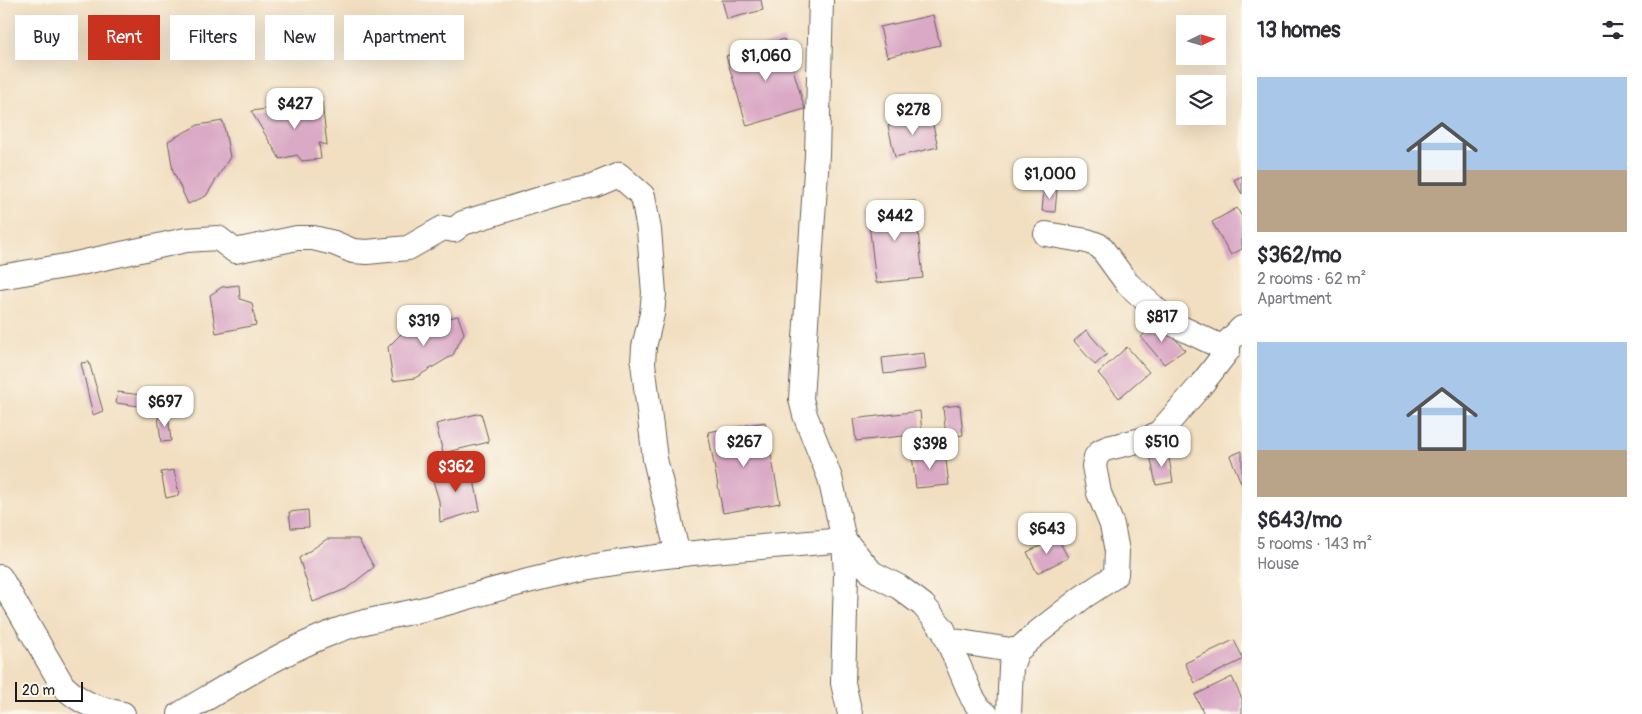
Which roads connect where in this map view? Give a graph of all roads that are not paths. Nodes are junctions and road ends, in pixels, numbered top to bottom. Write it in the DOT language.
graph roads {
  1 [pos="821,0"];
  2 [pos="1046,234"];
  3 [pos="0,278"];
  4 [pos="1242,328"];
  5 [pos="1228,350"];
  6 [pos="844,540"];
  7 [pos="678,555"];
  8 [pos="0,577"];
  9 [pos="948,640"];
  10 [pos="1017,650"];
  11 [pos="123,714"];
  12 [pos="180,714"];
  13 [pos="850,714"];
  14 [pos="986,714"];
  15 [pos="1009,714"];
  1 -- 6 [label="street"];
  2 -- 5 [label="street"];
  3 -- 7 [label="street"];
  4 -- 5 [label="street"];
  5 -- 10 [label="street"];
  6 -- 7 [label="street"];
  6 -- 9 [label="street"];
  6 -- 13 [label="street"];
  7 -- 12 [label="street"];
  8 -- 11 [label="street"];
  9 -- 10 [label="street"];
  9 -- 14 [label="street"];
  10 -- 15 [label="street"];
}
